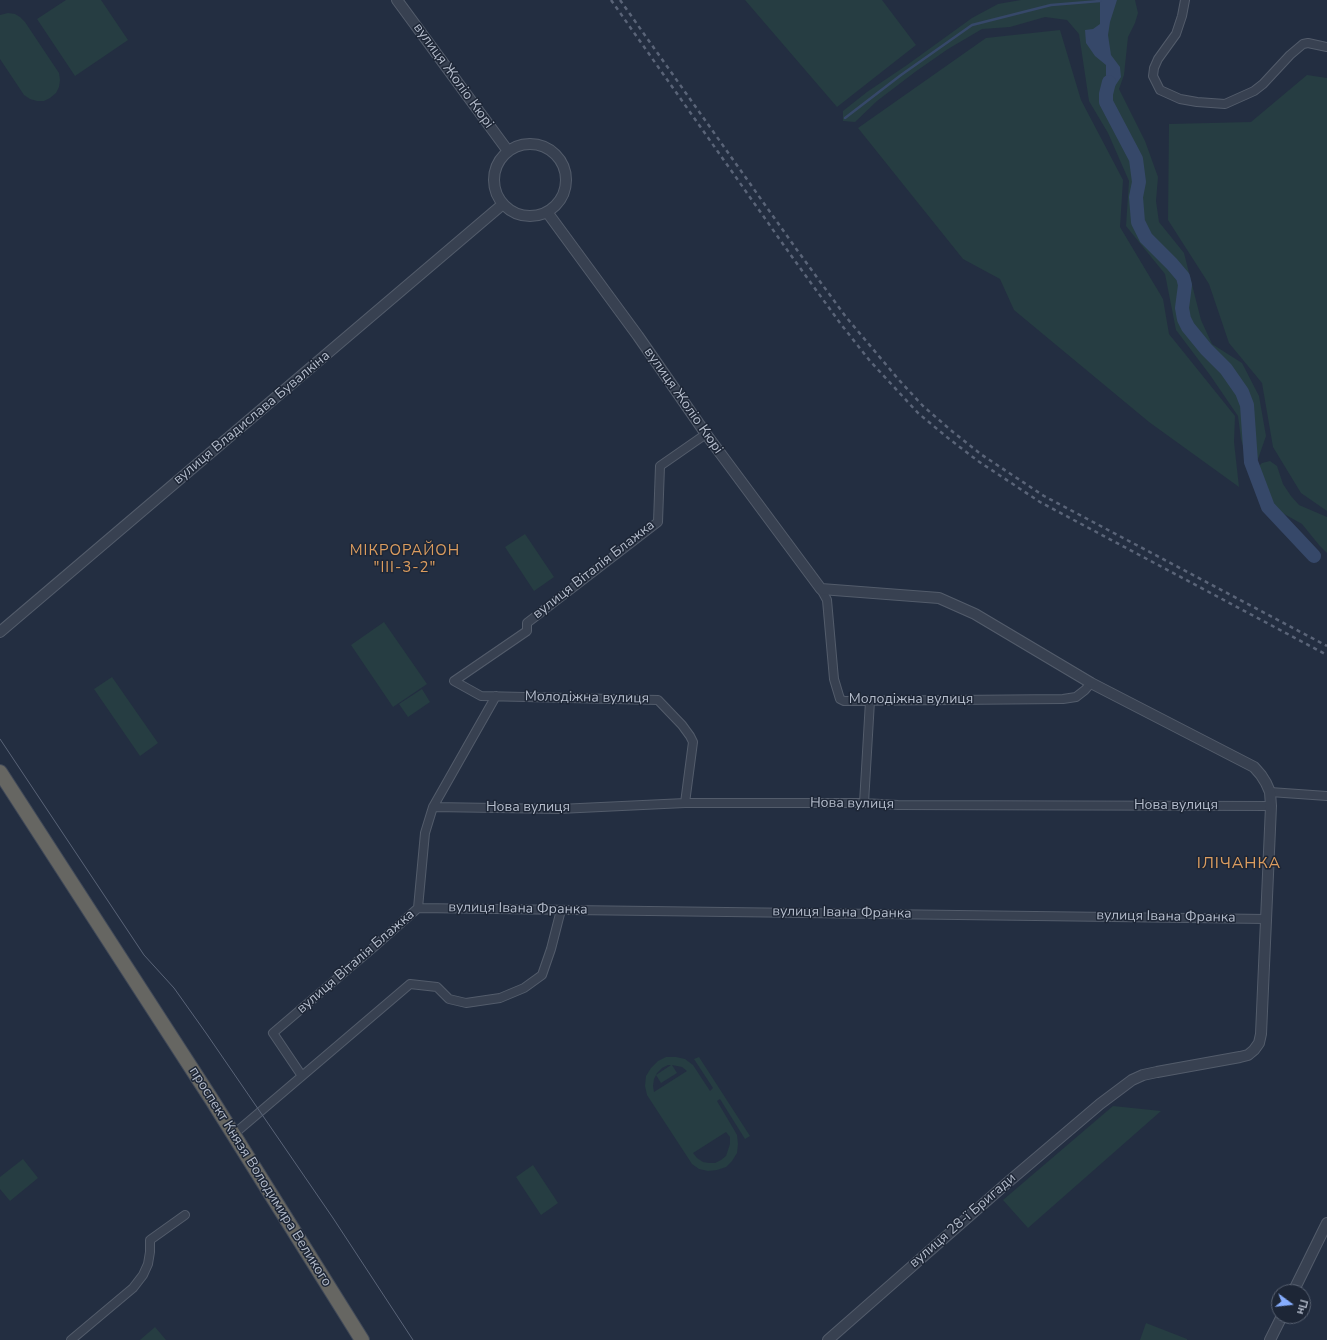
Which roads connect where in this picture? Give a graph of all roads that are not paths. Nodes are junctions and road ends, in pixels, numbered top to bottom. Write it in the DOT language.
graph roads {
  1 [pos="397,0"];
  2 [pos="1185,0"];
  3 [pos="1327,47"];
  4 [pos="508,151"];
  5 [pos="503,204"];
  6 [pos="547,212"];
  7 [pos="706,434"];
  8 [pos="821,588"];
  9 [pos="0,632"];
  10 [pos="1091,683"];
  11 [pos="496,696"];
  12 [pos="870,702"];
  13 [pos="0,772"];
  14 [pos="1270,792"];
  15 [pos="1327,796"];
  16 [pos="685,803"];
  17 [pos="864,803"];
  18 [pos="1271,806"];
  19 [pos="433,807"];
  20 [pos="418,908"];
  21 [pos="561,910"];
  22 [pos="1266,919"];
  23 [pos="302,1076"];
  24 [pos="234,1134"];
  25 [pos="185,1215"];
  26 [pos="1327,1223"];
  27 [pos="1298,1284"];
  28 [pos="1278,1324"];
  29 [pos="71,1340"];
  30 [pos="362,1340"];
  31 [pos="828,1340"];
  32 [pos="1270,1340"];
  1 -- 4 [label="street, вулиця Жоліо Кюрі"];
  2 -- 3 [label="street"];
  4 -- 5 [label="street"];
  4 -- 6 [label="street"];
  5 -- 6 [label="street"];
  5 -- 9 [label="street, вулиця Владислава Бувалкіна"];
  6 -- 7 [label="street, вулиця Жоліо Кюрі"];
  7 -- 8 [label="street, вулиця Жоліо Кюрі"];
  7 -- 11 [label="street, вулиця Віталія Блажка"];
  8 -- 10 [label="street"];
  8 -- 12 [label="street, Молодіжна вулиця"];
  10 -- 12 [label="street, Молодіжна вулиця"];
  10 -- 14 [label="street"];
  11 -- 16 [label="street, Молодіжна вулиця"];
  11 -- 19 [label="street, вулиця Віталія Блажка"];
  12 -- 17 [label="street"];
  13 -- 24 [label="highway, проспект Князя Володимира Великого"];
  14 -- 15 [label="street"];
  14 -- 18 [label="street, вулиця 28-ї Бригади"];
  16 -- 17 [label="street, Нова вулиця"];
  16 -- 19 [label="street, Нова вулиця"];
  17 -- 18 [label="street, Нова вулиця"];
  18 -- 22 [label="street, вулиця 28-ї Бригади"];
  19 -- 20 [label="street, вулиця Віталія Блажка"];
  20 -- 21 [label="street, вулиця Івана Франка"];
  20 -- 23 [label="street, вулиця Віталія Блажка"];
  21 -- 22 [label="street, вулиця Івана Франка"];
  21 -- 23 [label="street"];
  22 -- 31 [label="street, вулиця 28-ї Бригади"];
  23 -- 24 [label="street"];
  24 -- 30 [label="highway, проспект Князя Володимира Великого"];
  25 -- 29 [label="street"];
  26 -- 27 [label="street"];
  28 -- 32 [label="street"];
}
